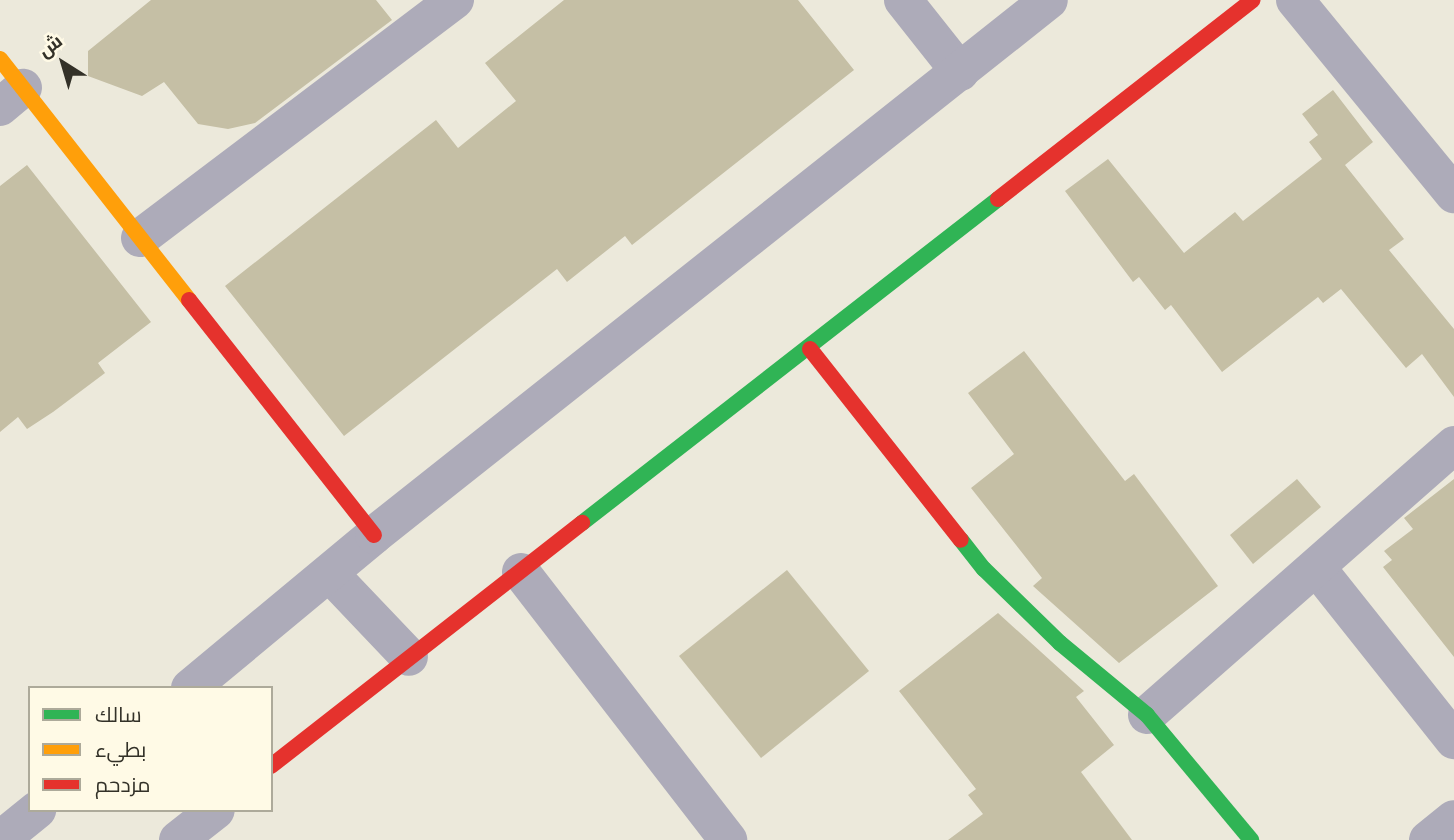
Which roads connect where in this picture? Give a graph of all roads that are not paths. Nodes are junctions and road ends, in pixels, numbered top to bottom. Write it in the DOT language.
graph roads {
  1 [pos="455,0"];
  2 [pos="903,0"];
  3 [pos="1049,0"];
  4 [pos="1253,0"];
  5 [pos="1295,0"];
  6 [pos="960,72"];
  7 [pos="8,85"];
  8 [pos="1454,194"];
  9 [pos="140,238"];
  10 [pos="810,349"];
  11 [pos="1454,445"];
  12 [pos="374,535"];
  13 [pos="1317,568"];
  14 [pos="521,572"];
  15 [pos="331,575"];
  16 [pos="409,656"];
  17 [pos="192,686"];
  18 [pos="1147,715"];
  19 [pos="1454,740"];
  20 [pos="273,764"];
  21 [pos="35,812"];
  22 [pos="213,812"];
  23 [pos="1454,819"];
  24 [pos="0,840"];
  25 [pos="178,840"];
  26 [pos="728,840"];
  27 [pos="1251,840"];
  28 [pos="1429,840"];
  1 -- 9 [label="street"];
  2 -- 6 [label="street"];
  3 -- 6 [label="street"];
  4 -- 10 [label="street"];
  5 -- 8 [label="street"];
  6 -- 12 [label="street"];
  7 -- 9 [label="street"];
  9 -- 12 [label="street"];
  10 -- 14 [label="street"];
  10 -- 18 [label="street"];
  11 -- 13 [label="street"];
  12 -- 15 [label="street"];
  13 -- 18 [label="street"];
  13 -- 19 [label="street"];
  14 -- 16 [label="street"];
  14 -- 26 [label="street"];
  15 -- 16 [label="street"];
  15 -- 17 [label="street"];
  16 -- 20 [label="street"];
  18 -- 27 [label="street"];
  21 -- 24 [label="street"];
  22 -- 25 [label="street"];
  23 -- 28 [label="street"];
}
